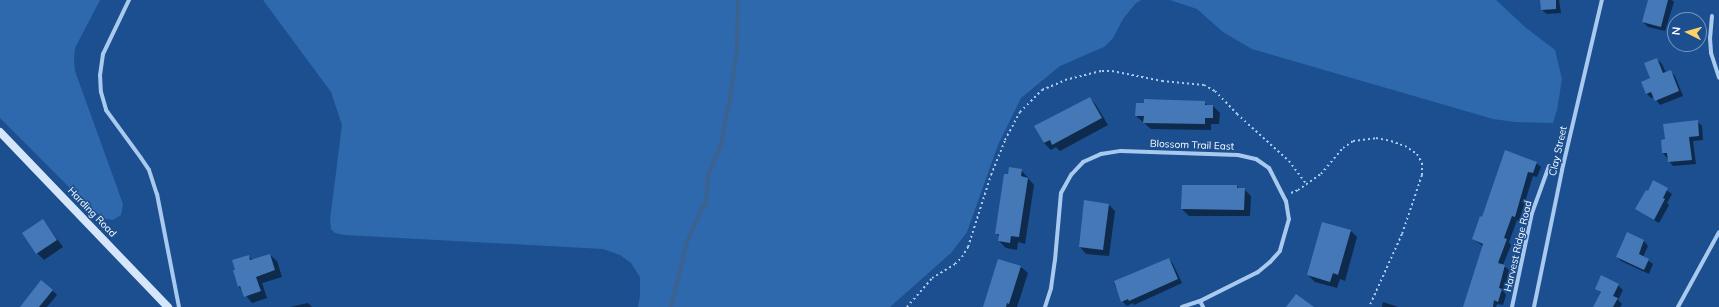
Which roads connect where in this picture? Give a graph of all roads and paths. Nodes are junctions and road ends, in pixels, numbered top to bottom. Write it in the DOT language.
graph roads {
  1 [pos="129,0"];
  2 [pos="1602,0"];
  3 [pos="1712,16"];
  4 [pos="1719,78"];
  5 [pos="0,132"];
  6 [pos="1549,166"];
  7 [pos="1307,185"];
  8 [pos="1284,196"];
  9 [pos="1719,232"];
  10 [pos="1200,301"];
  11 [pos="168,307"];
  12 [pos="179,307"];
  13 [pos="907,307"];
  14 [pos="1045,307"];
  15 [pos="1182,307"];
  16 [pos="1203,307"];
  17 [pos="1369,307"];
  18 [pos="1512,307"];
  19 [pos="1534,307"];
  20 [pos="1678,307"];
  1 -- 12 [label="street"];
  2 -- 19 [label="street, Clay Street"];
  3 -- 4 [label="street"];
  5 -- 11 [label="main road, Harding Road"];
  6 -- 18 [label="street, Harvest Ridge Road"];
  7 -- 8 [label="path"];
  7 -- 13 [label="path"];
  7 -- 17 [label="path"];
  8 -- 10 [label="street, Blossom Trail East"];
  8 -- 14 [label="street, Blossom Trail East"];
  9 -- 20 [label="street"];
  10 -- 15 [label="street, Blossom Trail East"];
  10 -- 16 [label="street"];
}
